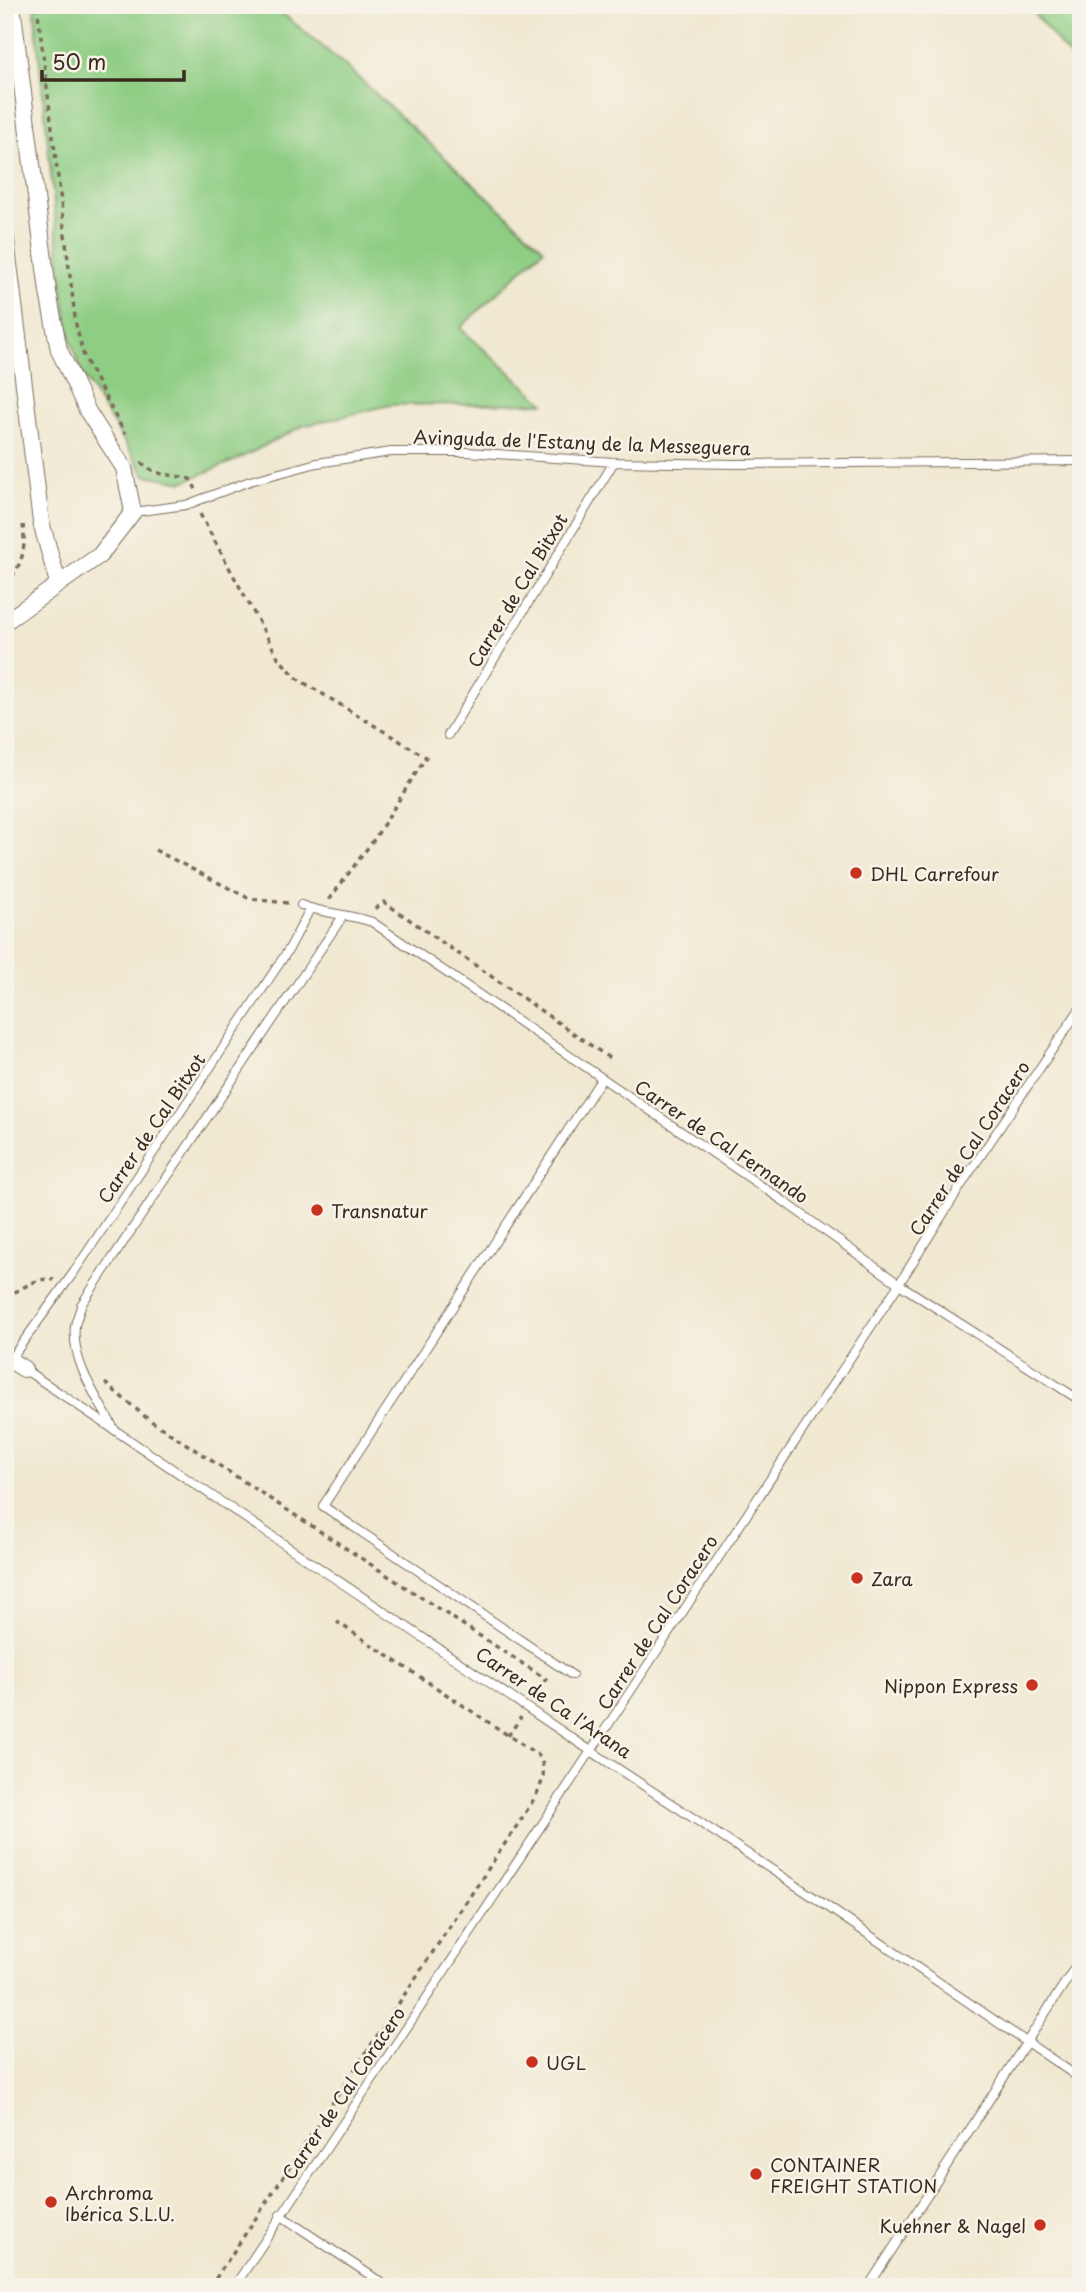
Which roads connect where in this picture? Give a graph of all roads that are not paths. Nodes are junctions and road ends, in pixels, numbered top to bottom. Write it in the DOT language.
graph roads {
  1 [pos="12,5"];
  2 [pos="5,232"];
  3 [pos="1081,461"];
  4 [pos="614,462"];
  5 [pos="132,512"];
  6 [pos="58,583"];
  7 [pos="5,622"];
  8 [pos="448,735"];
  9 [pos="301,905"];
  10 [pos="310,909"];
  11 [pos="343,916"];
  12 [pos="1081,1007"];
  13 [pos="602,1078"];
  14 [pos="899,1284"];
  15 [pos="8,1359"];
  16 [pos="24,1369"];
  17 [pos="1081,1401"];
  18 [pos="114,1430"];
  19 [pos="572,1675"];
  20 [pos="591,1751"];
  21 [pos="1081,1958"];
  22 [pos="1026,2042"];
  23 [pos="1081,2079"];
  24 [pos="280,2215"];
  25 [pos="234,2287"];
  26 [pos="388,2287"];
  27 [pos="868,2287"];
  1 -- 5 [label="street"];
  2 -- 6 [label="street"];
  3 -- 4 [label="lane, Avinguda de l'Estany de la Messeguera"];
  4 -- 5 [label="lane, Avinguda de l'Estany de la Messeguera"];
  4 -- 8 [label="lane, Carrer de Cal Bitxot"];
  5 -- 6 [label="street"];
  6 -- 7 [label="street"];
  9 -- 10 [label="lane, Carrer de Cal Fernando"];
  10 -- 11 [label="lane, Carrer de Cal Fernando"];
  10 -- 15 [label="lane, Carrer de Cal Bitxot"];
  11 -- 13 [label="lane, Carrer de Cal Fernando"];
  11 -- 18 [label="lane"];
  12 -- 14 [label="lane, Carrer de Cal Coracero"];
  13 -- 14 [label="lane, Carrer de Cal Fernando"];
  13 -- 19 [label="lane"];
  14 -- 17 [label="lane, Carrer de Cal Fernando"];
  14 -- 20 [label="lane, Carrer de Cal Coracero"];
  15 -- 16 [label="street, Carrer de Ca l'Arana"];
  16 -- 18 [label="lane, Carrer de Ca l'Arana"];
  18 -- 20 [label="lane, Carrer de Ca l'Arana"];
  20 -- 22 [label="lane, Carrer de Ca l'Arana"];
  20 -- 24 [label="lane, Carrer de Cal Coracero"];
  21 -- 22 [label="lane"];
  22 -- 23 [label="lane, Carrer de Ca l'Arana"];
  22 -- 27 [label="lane"];
  24 -- 25 [label="lane, Carrer de Cal Coracero"];
  24 -- 26 [label="lane"];
}
